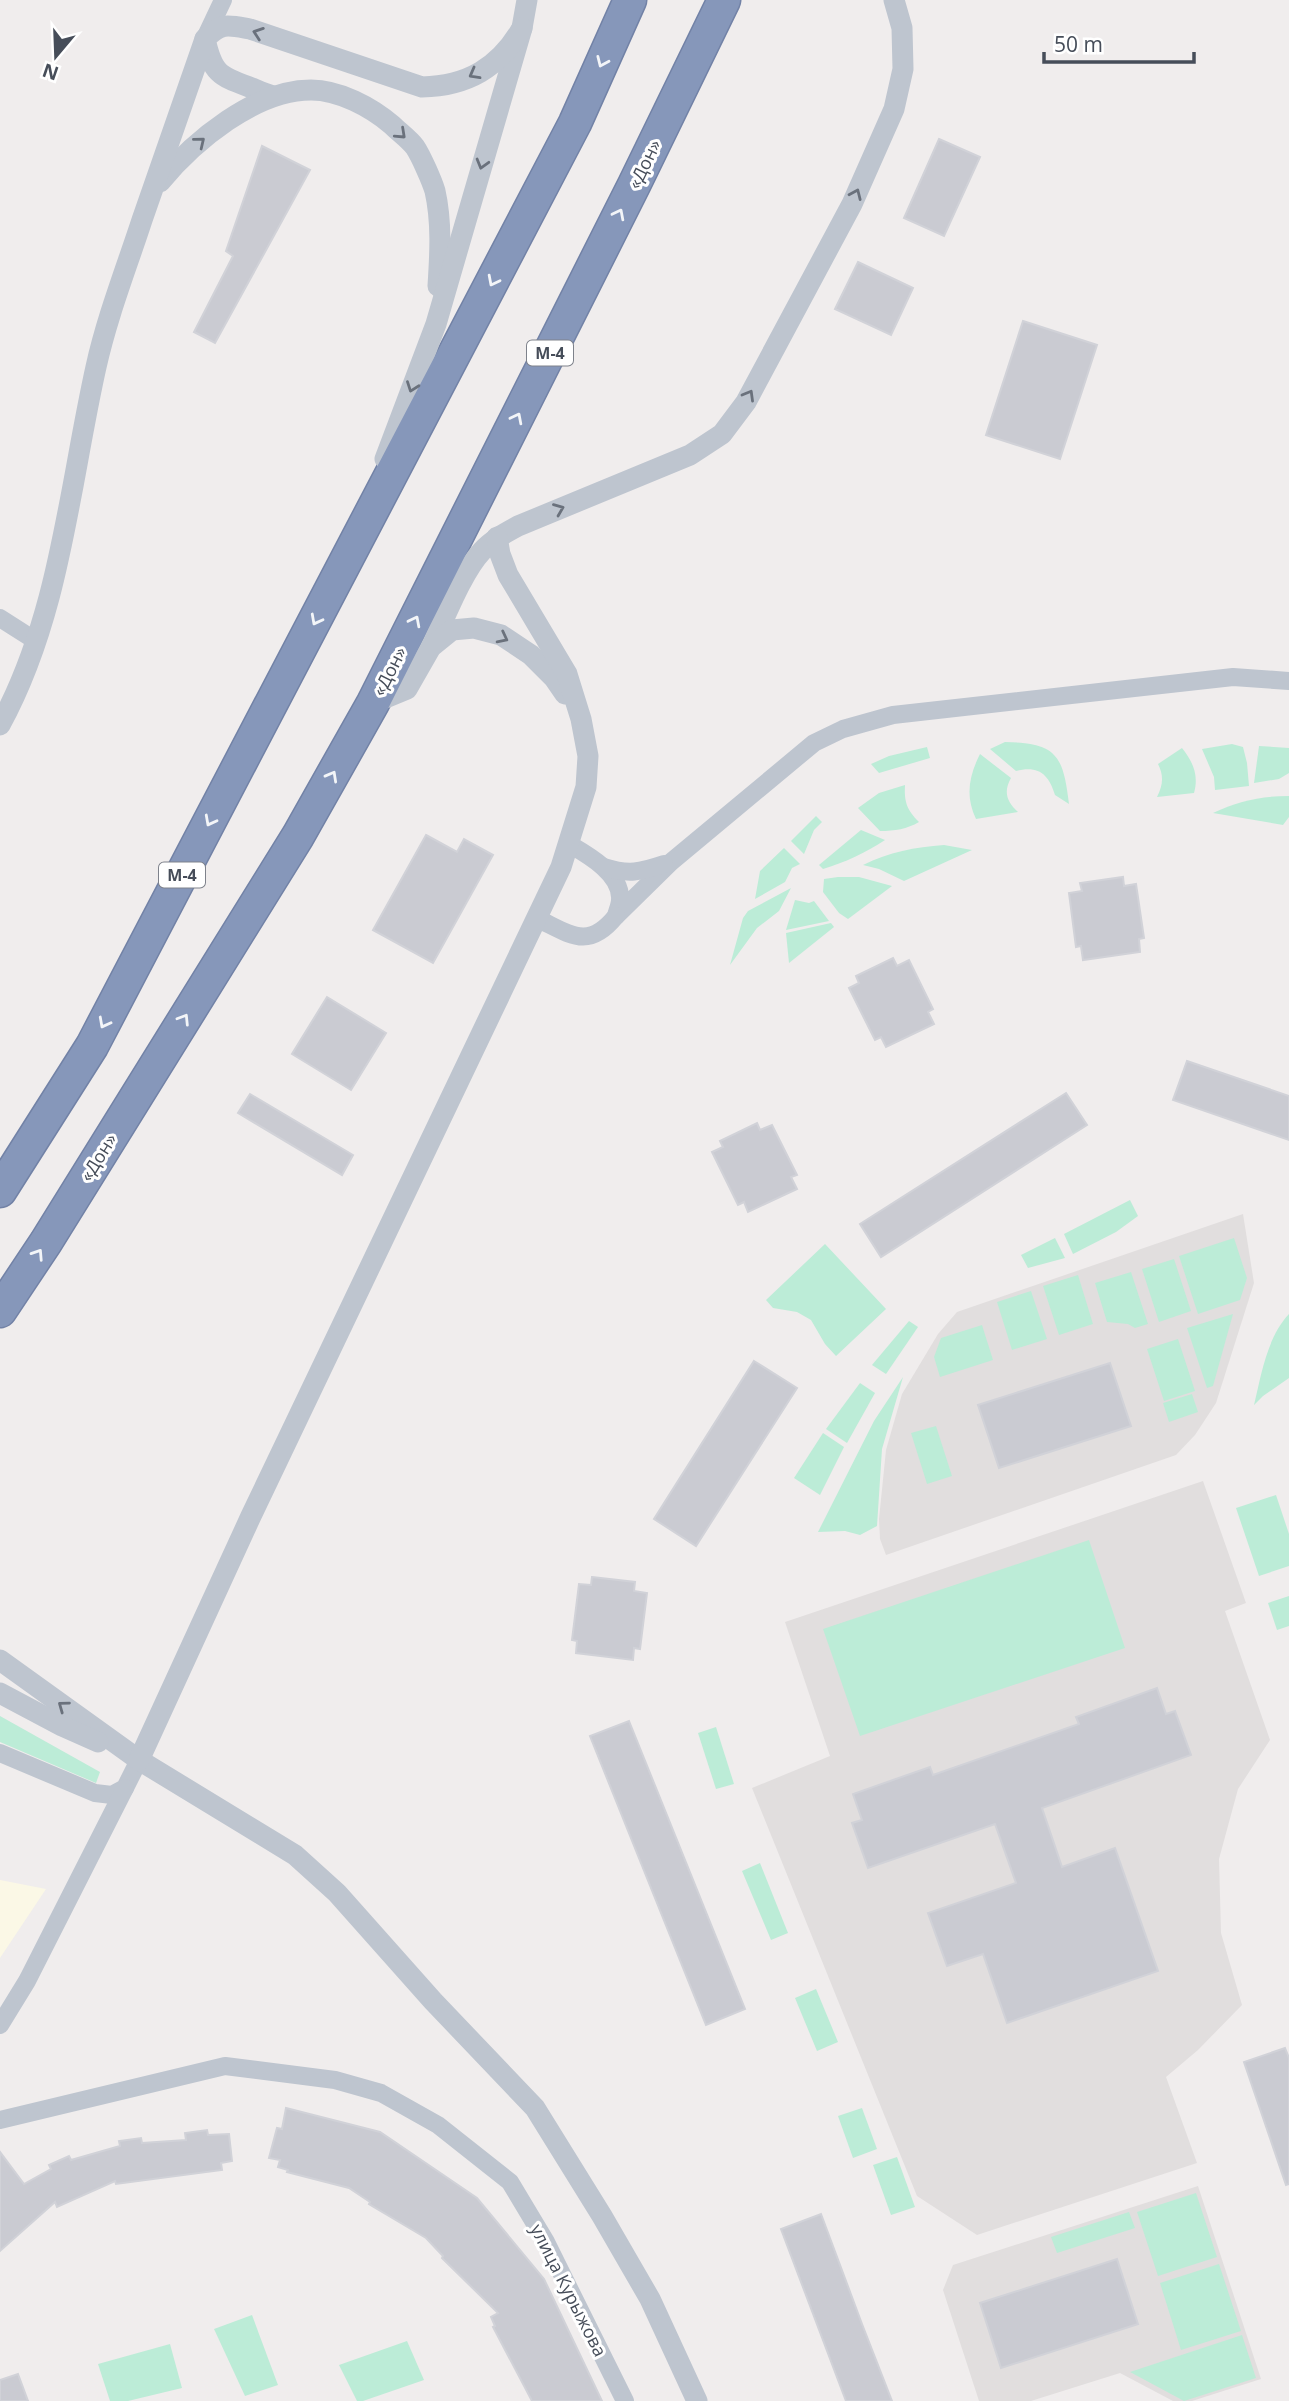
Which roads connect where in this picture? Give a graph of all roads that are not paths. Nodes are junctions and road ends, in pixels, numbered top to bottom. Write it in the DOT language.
graph roads {
  1 [pos="223,0"];
  2 [pos="527,0"];
  3 [pos="630,0"];
  4 [pos="724,0"];
  5 [pos="894,0"];
  6 [pos="522,27"];
  7 [pos="205,39"];
  8 [pos="273,96"];
  9 [pos="153,191"];
  10 [pos="436,324"];
  11 [pos="497,537"];
  12 [pos="348,560"];
  13 [pos="0,618"];
  14 [pos="36,641"];
  15 [pos="431,647"];
  16 [pos="1289,681"];
  17 [pos="373,703"];
  18 [pos="581,719"];
  19 [pos="0,726"];
  20 [pos="569,844"];
  21 [pos="671,862"];
  22 [pos="604,867"];
  23 [pos="616,916"];
  24 [pos="536,918"];
  25 [pos="0,1191"];
  26 [pos="0,1311"];
  27 [pos="0,1660"];
  28 [pos="0,1693"];
  29 [pos="0,1754"];
  30 [pos="139,1760"];
  31 [pos="125,1788"];
  32 [pos="0,2025"];
  33 [pos="0,2120"];
  34 [pos="625,2401"];
  35 [pos="697,2401"];
  1 -- 7 [label="street"];
  2 -- 6 [label="street"];
  3 -- 12 [label="highway, М-4, one-way"];
  17 -- 4 [label="highway, «Дон» / М-4, one-way"];
  11 -- 5 [label="street, one-way"];
  6 -- 7 [label="street, one-way"];
  6 -- 10 [label="street, one-way"];
  7 -- 8 [label="street"];
  7 -- 9 [label="street"];
  9 -- 8 [label="street, one-way"];
  8 -- 10 [label="street, one-way"];
  9 -- 14 [label="street"];
  10 -- 12 [label="street, one-way"];
  11 -- 15 [label="street"];
  11 -- 18 [label="street"];
  12 -- 25 [label="highway, М-4, one-way"];
  13 -- 14 [label="street"];
  14 -- 19 [label="street"];
  15 -- 17 [label="street"];
  15 -- 18 [label="street, one-way"];
  16 -- 21 [label="street"];
  26 -- 17 [label="highway, «Дон» / М-4, one-way"];
  18 -- 20 [label="street"];
  20 -- 22 [label="street"];
  20 -- 24 [label="street"];
  21 -- 22 [label="street"];
  21 -- 23 [label="street"];
  22 -- 23 [label="street"];
  23 -- 24 [label="street"];
  24 -- 30 [label="street"];
  30 -- 27 [label="street, one-way"];
  28 -- 30 [label="street"];
  29 -- 31 [label="street"];
  30 -- 31 [label="street"];
  30 -- 35 [label="street"];
  31 -- 32 [label="street"];
  33 -- 34 [label="street, улица Курыжова"];
}
